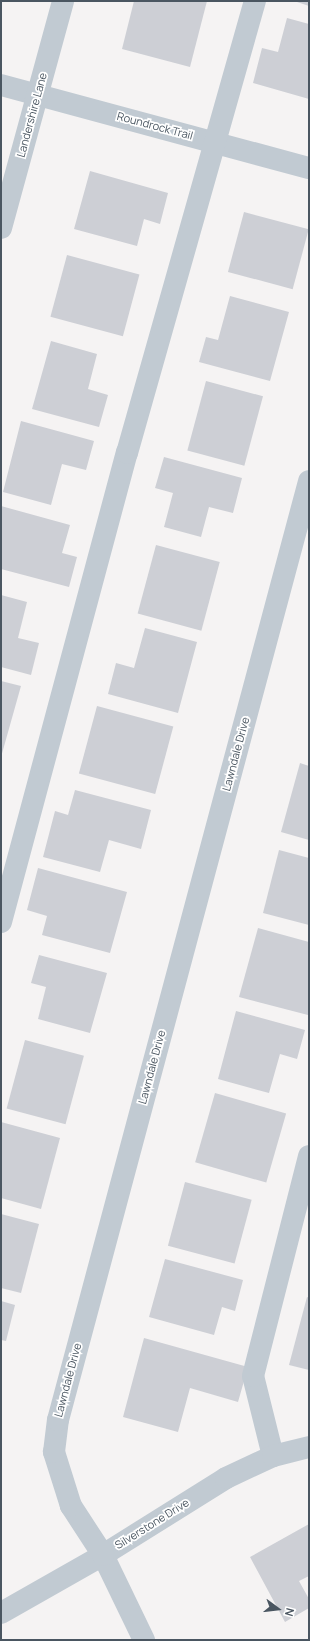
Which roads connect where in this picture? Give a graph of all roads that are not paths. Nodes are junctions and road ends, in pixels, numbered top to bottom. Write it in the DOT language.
graph roads {
  1 [pos="63,1"];
  2 [pos="255,1"];
  3 [pos="1,85"];
  4 [pos="37,94"];
  5 [pos="216,143"];
  6 [pos="309,168"];
  7 [pos="1,228"];
  8 [pos="309,481"];
  9 [pos="1,922"];
  10 [pos="309,1156"];
  11 [pos="309,1447"];
  12 [pos="273,1456"];
  13 [pos="103,1555"];
  14 [pos="1,1613"];
  15 [pos="144,1640"];
  1 -- 4 [label="street, Landershire Lane"];
  2 -- 5 [label="street"];
  3 -- 4 [label="street, Roundrock Trail"];
  4 -- 5 [label="street, Roundrock Trail"];
  4 -- 7 [label="street, Landershire Lane"];
  5 -- 6 [label="street, Roundrock Trail"];
  5 -- 9 [label="street"];
  8 -- 13 [label="street, Lawndale Drive"];
  10 -- 12 [label="street"];
  11 -- 12 [label="street, Silverstone Drive"];
  12 -- 13 [label="street, Silverstone Drive"];
  13 -- 14 [label="street, Silverstone Drive"];
  13 -- 15 [label="street, Lawndale Drive"];
}
